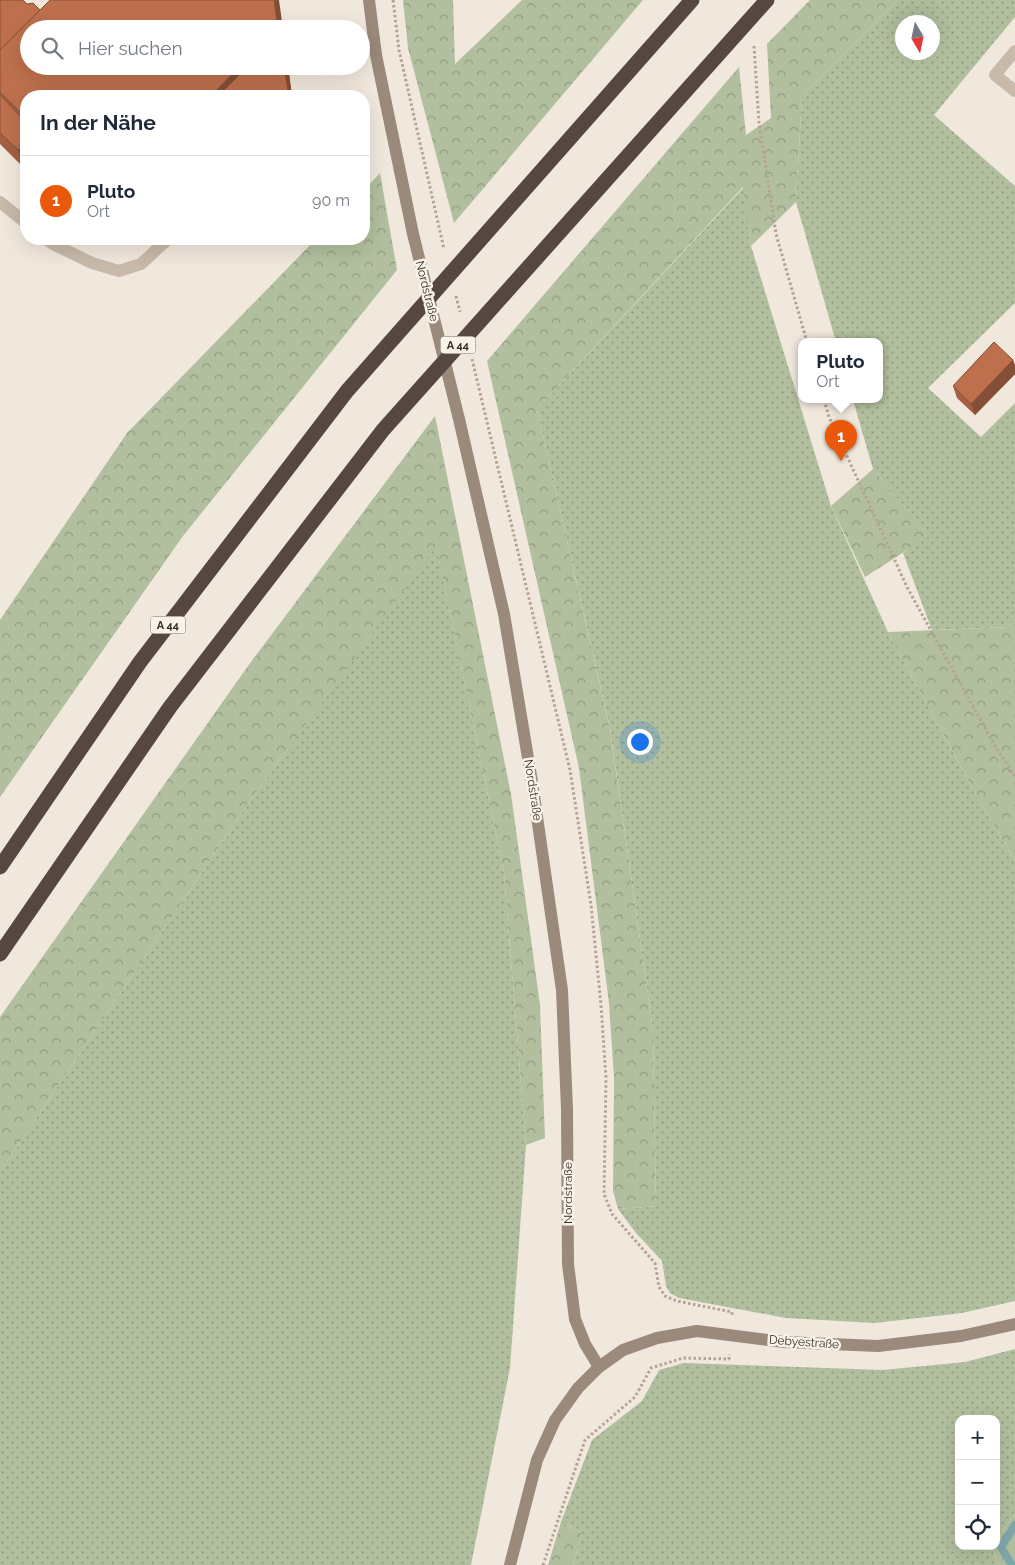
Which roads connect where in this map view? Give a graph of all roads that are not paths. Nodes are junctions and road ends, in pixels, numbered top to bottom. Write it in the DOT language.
graph roads {
  1 [pos="368,0"];
  2 [pos="692,0"];
  3 [pos="767,0"];
  4 [pos="1015,51"];
  5 [pos="1015,91"];
  6 [pos="0,202"];
  7 [pos="20,218"];
  8 [pos="55,245"];
  9 [pos="162,245"];
  10 [pos="0,867"];
  11 [pos="0,954"];
  12 [pos="1015,1324"];
  13 [pos="600,1367"];
  14 [pos="510,1565"];
  1 -- 13 [label="street, Nordstraße"];
  2 -- 10 [label="highway, A 44"];
  3 -- 11 [label="highway, A 44"];
  4 -- 5 [label="lane"];
  6 -- 7 [label="lane"];
  8 -- 9 [label="lane"];
  12 -- 13 [label="street, Debyestraße"];
  13 -- 14 [label="street"];
}
